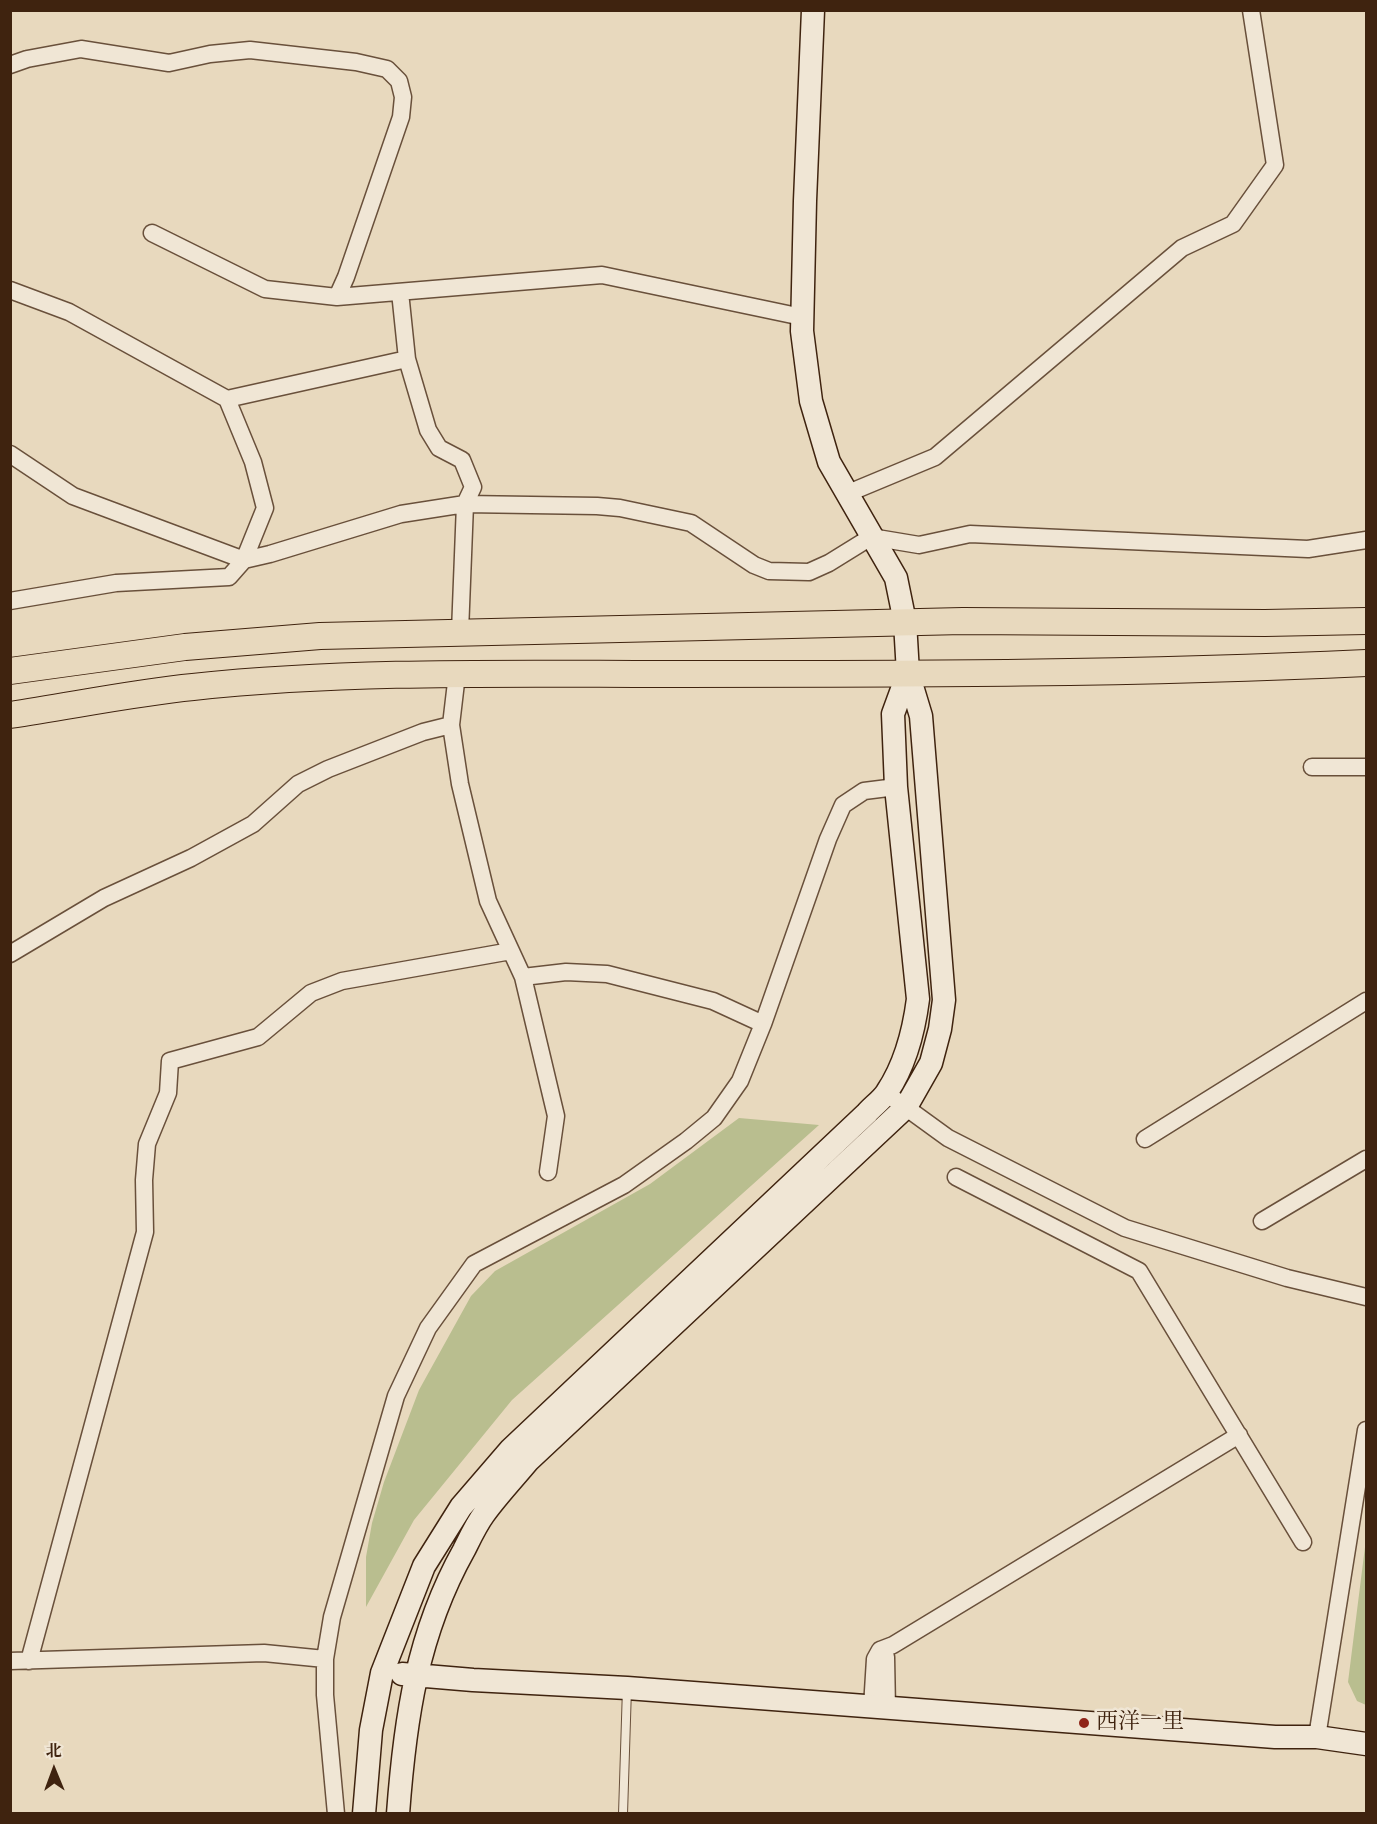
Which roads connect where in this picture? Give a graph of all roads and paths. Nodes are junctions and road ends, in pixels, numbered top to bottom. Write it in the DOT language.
graph roads {
  1 [pos="813,10"];
  2 [pos="1251,10"];
  3 [pos="10,65"];
  4 [pos="152,233"];
  5 [pos="10,290"];
  6 [pos="400,292"];
  7 [pos="337,297"];
  8 [pos="802,317"];
  9 [pos="407,359"];
  10 [pos="227,399"];
  11 [pos="10,454"];
  12 [pos="846,494"];
  13 [pos="465,504"];
  14 [pos="871,537"];
  15 [pos="1366,540"];
  16 [pos="244,560"];
  17 [pos="10,600"];
  18 [pos="1366,621"];
  19 [pos="905,622"];
  20 [pos="460,632"];
  21 [pos="1366,663"];
  22 [pos="10,671"];
  23 [pos="908,673"];
  24 [pos="457,674"];
  25 [pos="10,715"];
  26 [pos="451,725"];
  27 [pos="1312,767"];
  28 [pos="1366,767"];
  29 [pos="896,787"];
  30 [pos="511,951"];
  31 [pos="10,954"];
  32 [pos="524,977"];
  33 [pos="1366,1002"];
  34 [pos="763,1024"];
  35 [pos="886,1093"];
  36 [pos="906,1107"];
  37 [pos="1146,1139"];
  38 [pos="1366,1159"];
  39 [pos="548,1172"];
  40 [pos="956,1178"];
  41 [pos="1262,1221"];
  42 [pos="1366,1297"];
  43 [pos="1366,1430"];
  44 [pos="1239,1435"];
  45 [pos="1304,1542"];
  46 [pos="325,1659"];
  47 [pos="10,1661"];
  48 [pos="29,1661"];
  49 [pos="382,1673"];
  50 [pos="416,1676"];
  51 [pos="627,1688"];
  52 [pos="880,1708"];
  53 [pos="1317,1737"];
  54 [pos="1366,1744"];
  55 [pos="336,1814"];
  56 [pos="364,1814"];
  57 [pos="398,1814"];
  58 [pos="623,1814"];
  1 -- 8 [label="main road"];
  2 -- 12 [label="street"];
  3 -- 7 [label="street"];
  4 -- 7 [label="street"];
  5 -- 10 [label="street"];
  6 -- 7 [label="street"];
  6 -- 8 [label="street"];
  6 -- 9 [label="street"];
  8 -- 12 [label="main road"];
  9 -- 10 [label="street"];
  9 -- 13 [label="street"];
  10 -- 16 [label="street"];
  11 -- 16 [label="street"];
  12 -- 14 [label="main road"];
  13 -- 14 [label="street"];
  13 -- 16 [label="street"];
  13 -- 20 [label="street"];
  14 -- 15 [label="street"];
  14 -- 19 [label="main road"];
  16 -- 17 [label="street"];
  18 -- 19 [label="main road"];
  19 -- 20 [label="main road"];
  19 -- 23 [label="main road"];
  20 -- 22 [label="main road"];
  21 -- 23 [label="main road"];
  23 -- 24 [label="main road"];
  23 -- 29 [label="main road"];
  23 -- 36 [label="main road"];
  24 -- 25 [label="main road"];
  24 -- 26 [label="street"];
  26 -- 30 [label="street"];
  26 -- 31 [label="street"];
  27 -- 28 [label="street"];
  29 -- 34 [label="street"];
  29 -- 35 [label="main road"];
  30 -- 32 [label="street"];
  30 -- 48 [label="street"];
  32 -- 34 [label="street"];
  32 -- 39 [label="street"];
  33 -- 37 [label="street"];
  34 -- 46 [label="street"];
  35 -- 36 [label="street"];
  35 -- 49 [label="main road"];
  36 -- 42 [label="street"];
  36 -- 50 [label="main road"];
  38 -- 41 [label="street"];
  40 -- 44 [label="street"];
  43 -- 53 [label="street"];
  44 -- 45 [label="street"];
  44 -- 52 [label="street"];
  46 -- 48 [label="street"];
  46 -- 55 [label="street"];
  47 -- 48 [label="street"];
  49 -- 50 [label="main road"];
  49 -- 56 [label="main road"];
  50 -- 51 [label="main road"];
  50 -- 57 [label="main road"];
  51 -- 52 [label="main road"];
  51 -- 58 [label="lane"];
  52 -- 53 [label="main road"];
  53 -- 54 [label="main road"];
}
